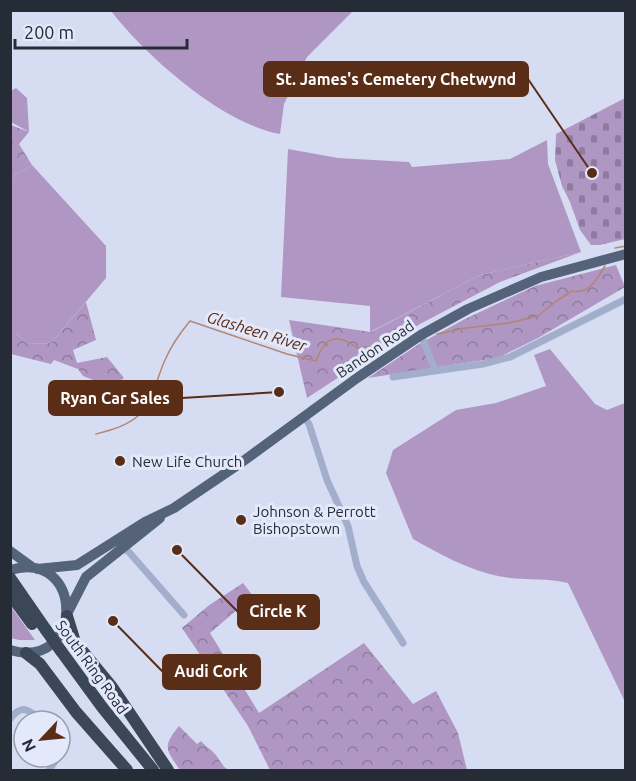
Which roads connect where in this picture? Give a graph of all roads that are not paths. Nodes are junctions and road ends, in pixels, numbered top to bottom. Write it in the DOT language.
graph roads {
  1 [pos="625,256"];
  2 [pos="626,298"];
  3 [pos="421,335"];
  4 [pos="435,370"];
  5 [pos="393,377"];
  6 [pos="304,417"];
  7 [pos="164,514"];
  8 [pos="126,548"];
  9 [pos="10,551"];
  10 [pos="35,568"];
  11 [pos="11,576"];
  12 [pos="10,594"];
  13 [pos="67,614"];
  14 [pos="184,615"];
  15 [pos="42,632"];
  16 [pos="403,643"];
  17 [pos="10,650"];
  18 [pos="26,652"];
  19 [pos="57,652"];
  20 [pos="127,771"];
  21 [pos="142,771"];
  22 [pos="153,771"];
  23 [pos="168,771"];
  1 -- 3 [label="main road, Bandon Road"];
  2 -- 4 [label="street"];
  3 -- 4 [label="street"];
  3 -- 6 [label="main road, Bandon Road"];
  4 -- 5 [label="street"];
  6 -- 7 [label="main road, Bandon Road"];
  6 -- 16 [label="street"];
  7 -- 8 [label="main road, Bandon Road"];
  7 -- 10 [label="main road, Bandon Road"];
  8 -- 13 [label="main road, Bandon Road"];
  8 -- 14 [label="street"];
  9 -- 10 [label="main road"];
  10 -- 11 [label="main road, Bandon Road"];
  10 -- 13 [label="main road"];
  11 -- 15 [label="highway, South Ring Road"];
  12 -- 15 [label="highway, South Ring Road"];
  13 -- 18 [label="main road, Bandon Road"];
  13 -- 23 [label="highway"];
  15 -- 19 [label="highway, South Ring Road"];
  17 -- 18 [label="main road"];
  18 -- 20 [label="highway"];
  19 -- 21 [label="highway, South Ring Road"];
  19 -- 22 [label="highway, South Ring Road"];
}
